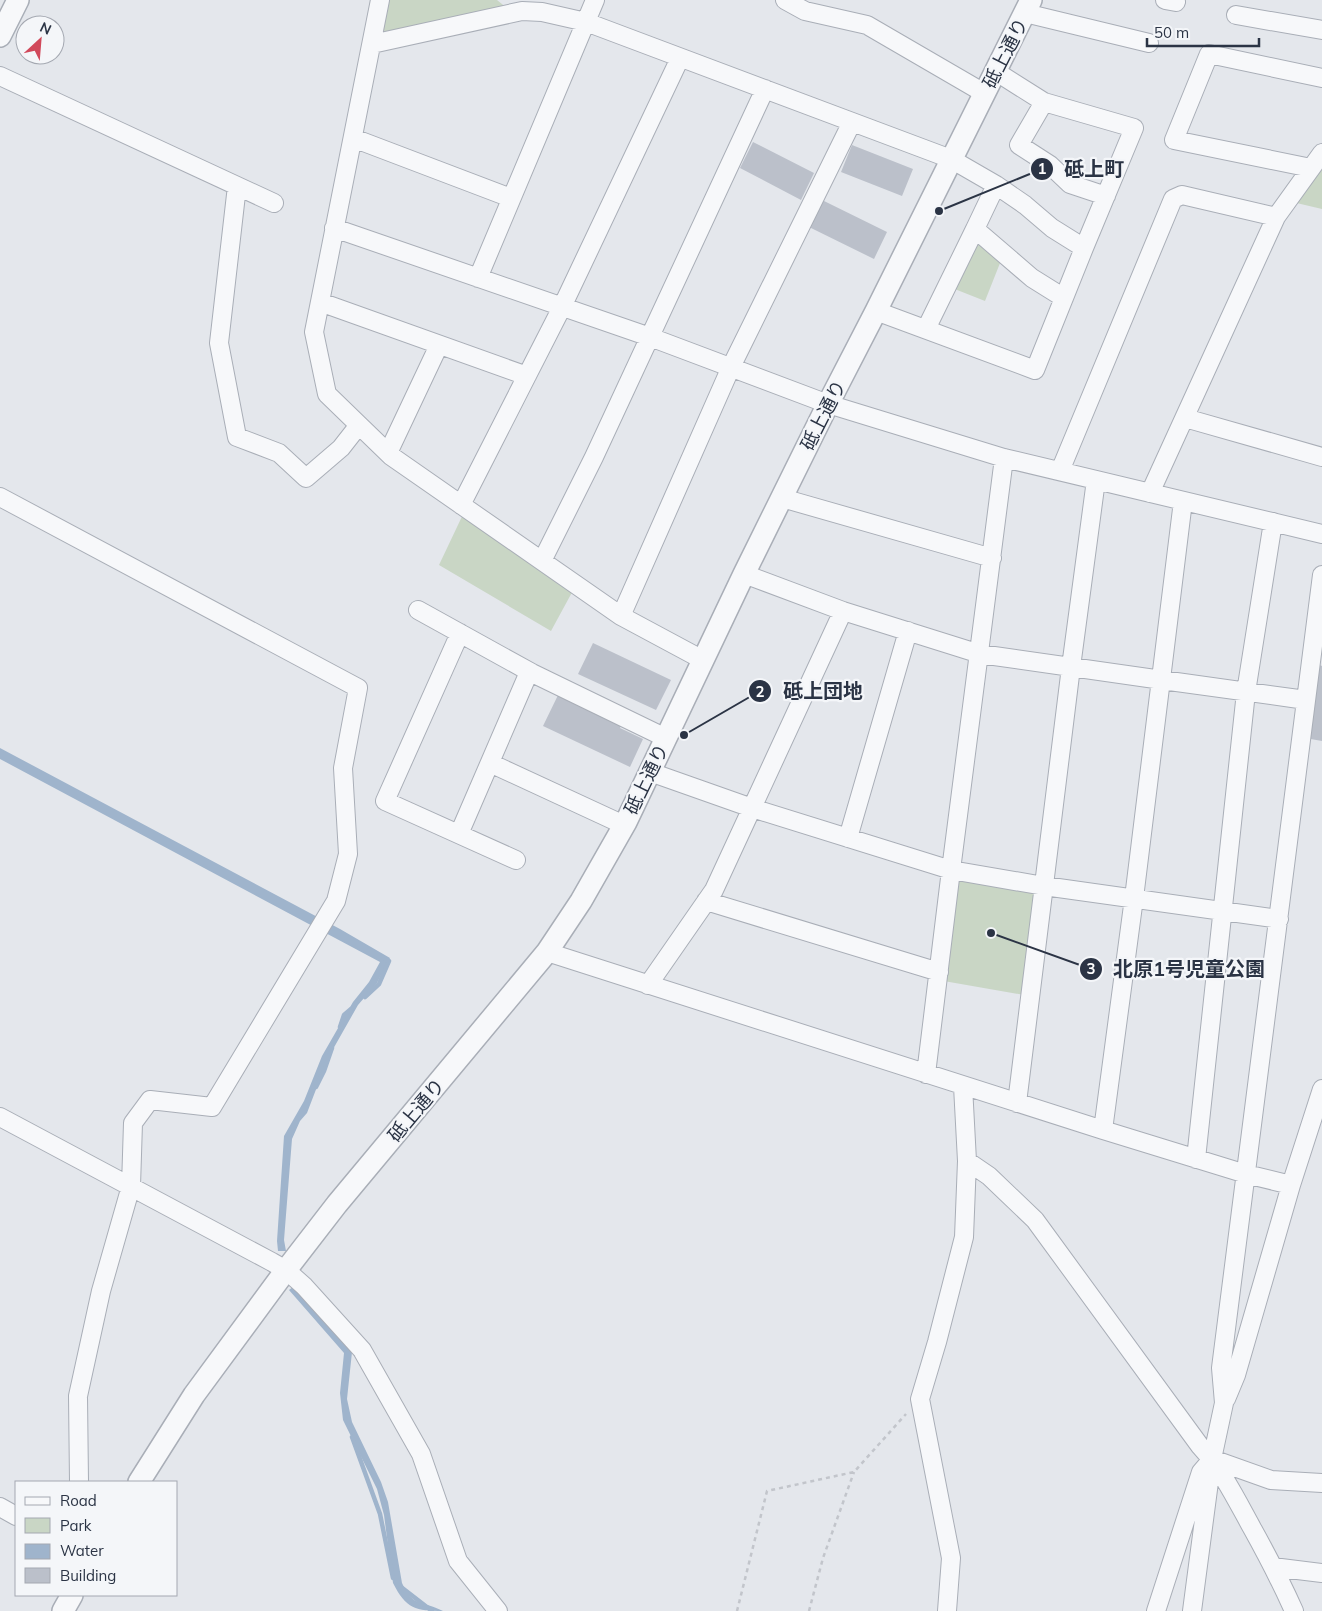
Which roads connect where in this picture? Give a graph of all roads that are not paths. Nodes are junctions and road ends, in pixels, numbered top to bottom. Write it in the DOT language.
graph roads {
  1 [pos="18,0"];
  2 [pos="380,0"];
  3 [pos="595,0"];
  4 [pos="785,0"];
  5 [pos="1028,6"];
  6 [pos="1236,15"];
  7 [pos="586,22"];
  8 [pos="1322,30"];
  9 [pos="0,36"];
  10 [pos="1149,43"];
  11 [pos="372,44"];
  12 [pos="680,58"];
  13 [pos="996,71"];
  14 [pos="0,76"];
  15 [pos="1322,78"];
  16 [pos="765,90"];
  17 [pos="984,93"];
  18 [pos="1044,102"];
  19 [pos="852,122"];
  20 [pos="353,138"];
  21 [pos="1322,153"];
  22 [pos="951,159"];
  23 [pos="1311,168"];
  24 [pos="996,185"];
  25 [pos="237,186"];
  26 [pos="1106,196"];
  27 [pos="511,198"];
  28 [pos="274,203"];
  29 [pos="1276,217"];
  30 [pos="334,228"];
  31 [pos="975,230"];
  32 [pos="1084,248"];
  33 [pos="478,278"];
  34 [pos="1064,298"];
  35 [pos="320,302"];
  36 [pos="562,307"];
  37 [pos="876,311"];
  38 [pos="926,329"];
  39 [pos="650,337"];
  40 [pos="439,344"];
  41 [pos="731,367"];
  42 [pos="527,376"];
  43 [pos="828,404"];
  44 [pos="1185,418"];
  45 [pos="359,425"];
  46 [pos="388,453"];
  47 [pos="1322,457"];
  48 [pos="1004,458"];
  49 [pos="1060,471"];
  50 [pos="1096,480"];
  51 [pos="1150,493"];
  52 [pos="0,497"];
  53 [pos="782,498"];
  54 [pos="1183,500"];
  55 [pos="462,505"];
  56 [pos="1273,522"];
  57 [pos="1322,534"];
  58 [pos="992,558"];
  59 [pos="542,561"];
  60 [pos="744,574"];
  61 [pos="1322,575"];
  62 [pos="418,610"];
  63 [pos="843,611"];
  64 [pos="621,616"];
  65 [pos="908,631"];
  66 [pos="460,633"];
  67 [pos="980,654"];
  68 [pos="703,660"];
  69 [pos="1071,667"];
  70 [pos="529,672"];
  71 [pos="1162,680"];
  72 [pos="1246,692"];
  73 [pos="1306,700"];
  74 [pos="666,738"];
  75 [pos="490,763"];
  76 [pos="650,772"];
  77 [pos="752,808"];
  78 [pos="624,826"];
  79 [pos="459,834"];
  80 [pos="848,838"];
  81 [pos="516,860"];
  82 [pos="951,870"];
  83 [pos="1044,886"];
  84 [pos="1134,898"];
  85 [pos="706,901"];
  86 [pos="1221,910"];
  87 [pos="1279,919"];
  88 [pos="547,952"];
  89 [pos="939,972"];
  90 [pos="648,985"];
  91 [pos="926,1074"];
  92 [pos="964,1086"];
  93 [pos="1322,1089"];
  94 [pos="1017,1103"];
  95 [pos="0,1117"];
  96 [pos="1103,1130"];
  97 [pos="1196,1159"];
  98 [pos="967,1161"];
  99 [pos="1246,1174"];
  100 [pos="1291,1185"];
  101 [pos="131,1186"];
  102 [pos="286,1270"];
  103 [pos="1224,1403"];
  104 [pos="1212,1459"];
  105 [pos="79,1481"];
  106 [pos="140,1481"];
  107 [pos="1322,1483"];
  108 [pos="0,1507"];
  109 [pos="15,1515"];
  110 [pos="1273,1568"];
  111 [pos="1322,1573"];
  112 [pos="71,1596"];
  113 [pos="63,1611"];
  114 [pos="498,1611"];
  115 [pos="946,1611"];
  116 [pos="1156,1611"];
  117 [pos="1192,1611"];
  118 [pos="1294,1611"];
  1 -- 9 [label="street"];
  2 -- 11 [label="street"];
  3 -- 7 [label="street"];
  4 -- 17 [label="street"];
  5 -- 10 [label="street"];
  5 -- 13 [label="street, 砥上通り"];
  6 -- 8 [label="street"];
  7 -- 11 [label="street"];
  7 -- 12 [label="street"];
  7 -- 27 [label="street"];
  11 -- 20 [label="street"];
  12 -- 16 [label="street"];
  12 -- 36 [label="street"];
  13 -- 17 [label="street, 砥上通り"];
  13 -- 18 [label="street"];
  14 -- 25 [label="street"];
  15 -- 23 [label="street"];
  16 -- 19 [label="street"];
  16 -- 39 [label="street"];
  17 -- 22 [label="street, 砥上通り"];
  18 -- 26 [label="street"];
  18 -- 26 [label="street"];
  19 -- 22 [label="street"];
  19 -- 41 [label="street"];
  20 -- 27 [label="street"];
  20 -- 30 [label="street"];
  21 -- 23 [label="street"];
  22 -- 24 [label="street"];
  22 -- 37 [label="street, 砥上通り"];
  23 -- 29 [label="street"];
  24 -- 31 [label="street"];
  24 -- 32 [label="street"];
  25 -- 28 [label="street"];
  25 -- 45 [label="street"];
  26 -- 32 [label="street"];
  27 -- 33 [label="street"];
  29 -- 44 [label="street"];
  29 -- 49 [label="street"];
  30 -- 33 [label="street"];
  30 -- 35 [label="street"];
  31 -- 34 [label="street"];
  31 -- 38 [label="street"];
  32 -- 34 [label="street"];
  33 -- 36 [label="street"];
  34 -- 38 [label="street"];
  35 -- 40 [label="street"];
  35 -- 45 [label="street"];
  36 -- 39 [label="street"];
  36 -- 42 [label="street"];
  37 -- 38 [label="street"];
  37 -- 43 [label="street, 砥上通り"];
  39 -- 41 [label="street"];
  39 -- 59 [label="street"];
  40 -- 42 [label="street"];
  40 -- 46 [label="street"];
  41 -- 43 [label="street"];
  41 -- 64 [label="street"];
  42 -- 55 [label="street"];
  43 -- 48 [label="street"];
  43 -- 53 [label="street, 砥上通り"];
  44 -- 47 [label="street"];
  44 -- 51 [label="street"];
  45 -- 46 [label="street"];
  46 -- 55 [label="street"];
  48 -- 49 [label="street"];
  48 -- 58 [label="street"];
  49 -- 50 [label="street"];
  50 -- 51 [label="street"];
  50 -- 69 [label="street"];
  51 -- 54 [label="street"];
  52 -- 101 [label="street"];
  53 -- 58 [label="street"];
  53 -- 60 [label="street, 砥上通り"];
  54 -- 56 [label="street"];
  54 -- 71 [label="street"];
  55 -- 59 [label="street"];
  56 -- 57 [label="street"];
  56 -- 72 [label="street"];
  58 -- 67 [label="street"];
  59 -- 64 [label="street"];
  60 -- 63 [label="street"];
  60 -- 68 [label="street, 砥上通り"];
  61 -- 73 [label="street"];
  62 -- 66 [label="street"];
  63 -- 65 [label="street"];
  63 -- 77 [label="street"];
  64 -- 68 [label="street"];
  65 -- 67 [label="street"];
  65 -- 80 [label="street"];
  66 -- 70 [label="street"];
  66 -- 79 [label="street"];
  67 -- 69 [label="street"];
  67 -- 82 [label="street"];
  68 -- 74 [label="street, 砥上通り"];
  69 -- 71 [label="street"];
  69 -- 83 [label="street"];
  70 -- 74 [label="street"];
  70 -- 75 [label="street"];
  71 -- 72 [label="street"];
  71 -- 84 [label="street"];
  72 -- 73 [label="street"];
  72 -- 86 [label="street"];
  73 -- 87 [label="street"];
  74 -- 76 [label="street, 砥上通り"];
  75 -- 78 [label="street"];
  75 -- 79 [label="street"];
  76 -- 77 [label="street"];
  76 -- 78 [label="street, 砥上通り"];
  77 -- 80 [label="street"];
  77 -- 85 [label="street"];
  78 -- 88 [label="street, 砥上通り"];
  79 -- 81 [label="street"];
  80 -- 82 [label="street"];
  82 -- 83 [label="street"];
  82 -- 89 [label="street"];
  83 -- 84 [label="street"];
  83 -- 94 [label="street"];
  84 -- 86 [label="street"];
  84 -- 96 [label="street"];
  85 -- 89 [label="street"];
  85 -- 90 [label="street"];
  86 -- 87 [label="street"];
  86 -- 97 [label="street"];
  87 -- 99 [label="street"];
  88 -- 90 [label="street"];
  88 -- 102 [label="street, 砥上通り"];
  89 -- 91 [label="street"];
  90 -- 91 [label="street"];
  91 -- 92 [label="street"];
  92 -- 94 [label="street"];
  92 -- 98 [label="street"];
  93 -- 100 [label="street"];
  94 -- 96 [label="street"];
  95 -- 101 [label="street"];
  96 -- 97 [label="street"];
  97 -- 99 [label="street"];
  98 -- 104 [label="street"];
  98 -- 115 [label="street"];
  99 -- 100 [label="street"];
  99 -- 103 [label="street"];
  100 -- 103 [label="street"];
  101 -- 102 [label="street"];
  101 -- 105 [label="street"];
  102 -- 106 [label="street, 砥上通り"];
  102 -- 114 [label="street"];
  103 -- 104 [label="street"];
  104 -- 107 [label="street"];
  104 -- 110 [label="street"];
  104 -- 116 [label="street"];
  104 -- 117 [label="street"];
  108 -- 109 [label="street"];
  110 -- 111 [label="street"];
  110 -- 118 [label="street"];
  112 -- 113 [label="street"];
}
